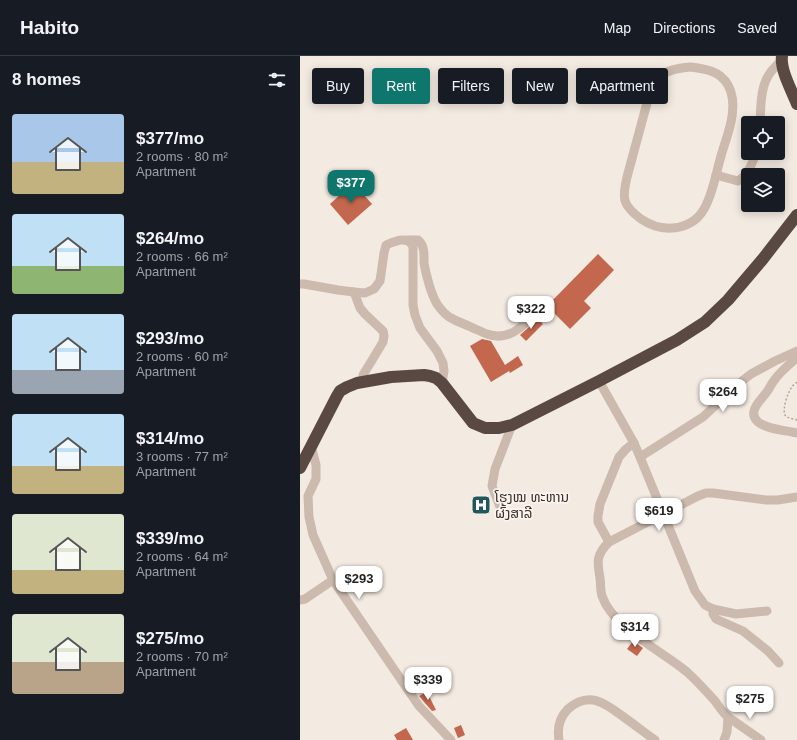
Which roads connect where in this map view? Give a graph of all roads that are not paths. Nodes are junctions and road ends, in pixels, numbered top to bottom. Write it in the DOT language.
graph roads {
  1 [pos="781,59"];
  2 [pos="797,104"];
  3 [pos="760,116"];
  4 [pos="753,160"];
  5 [pos="716,174"];
  6 [pos="797,215"];
  7 [pos="408,240"];
  8 [pos="300,284"];
  9 [pos="354,292"];
  10 [pos="541,308"];
  11 [pos="797,351"];
  12 [pos="797,358"];
  13 [pos="762,368"];
  14 [pos="599,381"];
  15 [pos="364,382"];
  16 [pos="773,382"];
  17 [pos="442,383"];
  18 [pos="512,425"];
  19 [pos="797,434"];
  20 [pos="634,443"];
  21 [pos="311,446"];
  22 [pos="640,457"];
  23 [pos="300,468"];
  24 [pos="797,497"];
  25 [pos="500,507"];
  26 [pos="663,515"];
  27 [pos="609,542"];
  28 [pos="333,580"];
  29 [pos="300,600"];
  30 [pos="713,608"];
  31 [pos="767,611"];
  32 [pos="779,663"];
  33 [pos="728,717"];
  34 [pos="451,740"];
  35 [pos="559,740"];
  36 [pos="655,740"];
  37 [pos="724,740"];
  38 [pos="761,740"];
  1 -- 2 [label="highway"];
  1 -- 3 [label="street"];
  4 -- 5 [label="street"];
  5 -- 5 [label="street"];
  6 -- 14 [label="highway"];
  7 -- 9 [label="street"];
  7 -- 10 [label="street"];
  7 -- 17 [label="street"];
  8 -- 9 [label="street"];
  9 -- 15 [label="street"];
  11 -- 13 [label="street"];
  12 -- 16 [label="street"];
  13 -- 16 [label="street"];
  13 -- 22 [label="street"];
  14 -- 18 [label="highway"];
  14 -- 20 [label="street"];
  15 -- 17 [label="highway"];
  15 -- 21 [label="highway"];
  16 -- 19 [label="street"];
  17 -- 18 [label="highway"];
  18 -- 25 [label="street"];
  20 -- 22 [label="street"];
  20 -- 27 [label="street"];
  21 -- 23 [label="highway"];
  21 -- 28 [label="street"];
  22 -- 26 [label="street"];
  24 -- 26 [label="street"];
  26 -- 27 [label="street"];
  26 -- 30 [label="street"];
  27 -- 33 [label="street"];
  28 -- 29 [label="street"];
  28 -- 34 [label="street"];
  30 -- 31 [label="street"];
  30 -- 32 [label="street"];
  33 -- 37 [label="street"];
  33 -- 38 [label="street"];
  35 -- 36 [label="street"];
}
